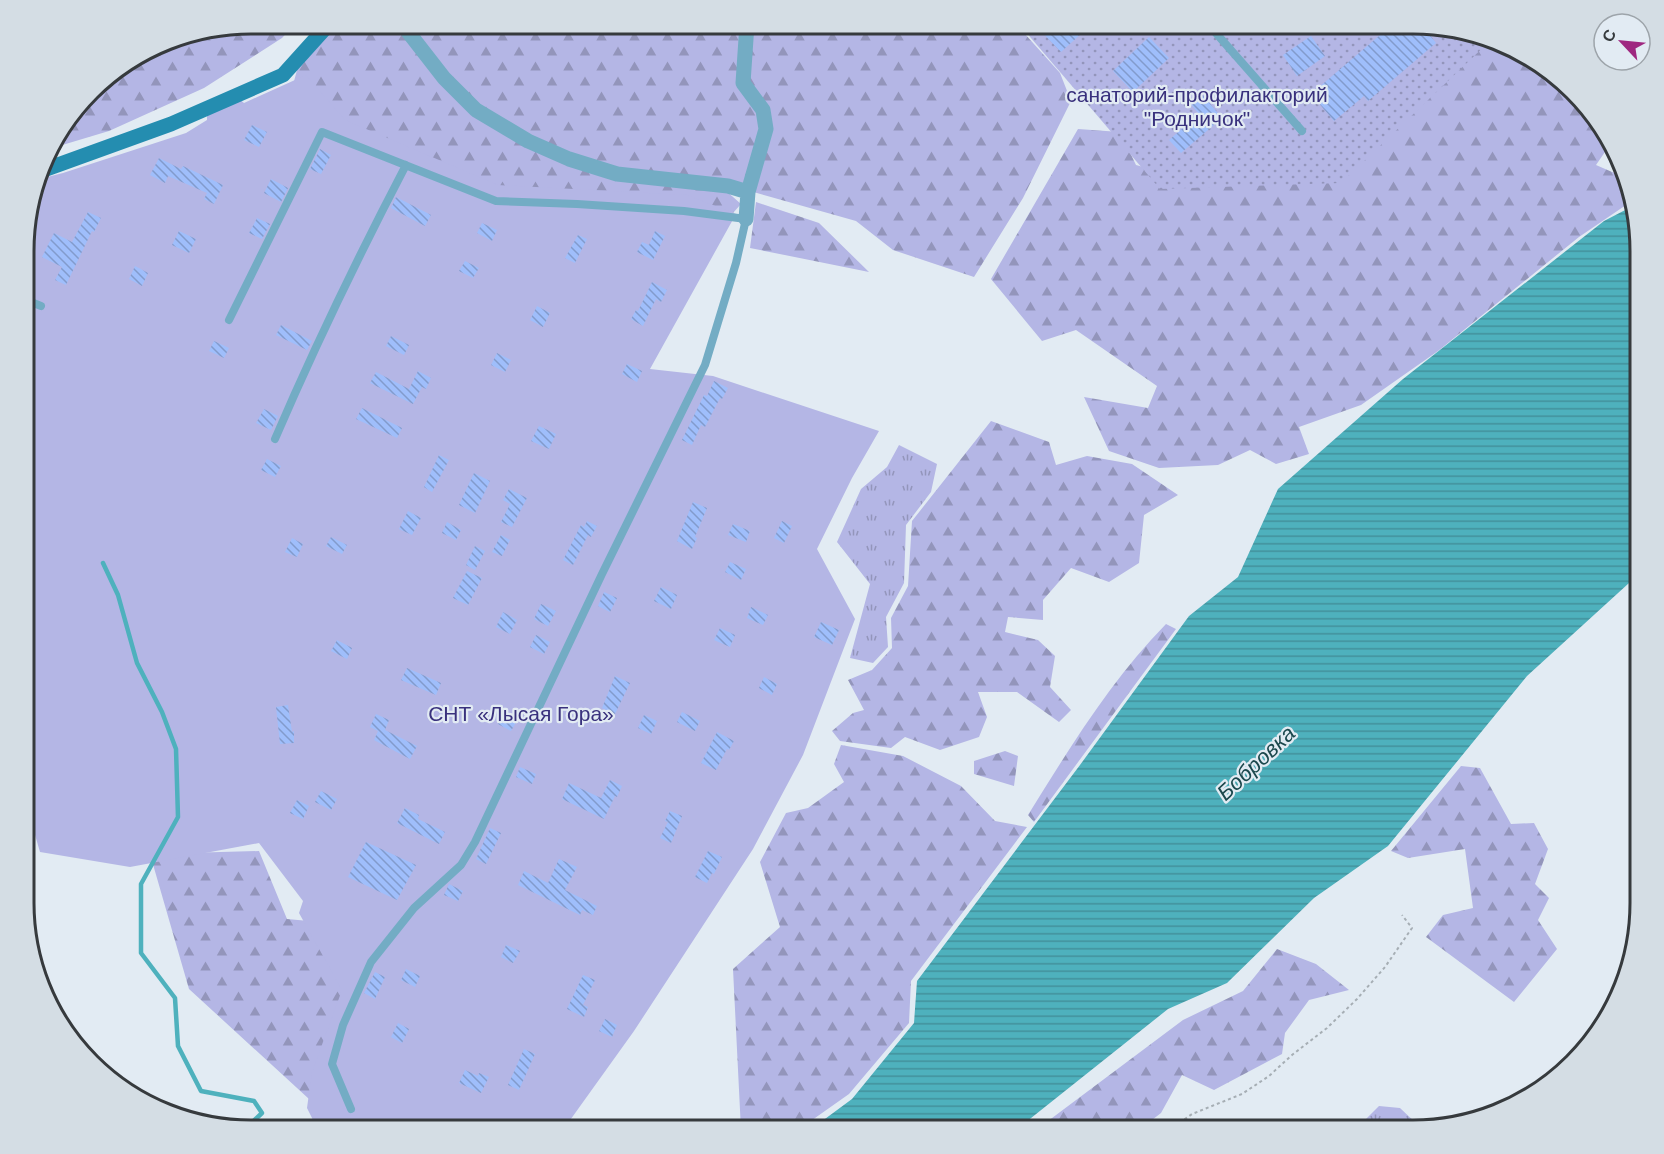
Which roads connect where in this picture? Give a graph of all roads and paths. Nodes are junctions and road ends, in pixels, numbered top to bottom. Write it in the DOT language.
graph roads {
  1 [pos="320,34"];
  2 [pos="410,34"];
  3 [pos="746,34"];
  4 [pos="1217,34"];
  5 [pos="1302,131"];
  6 [pos="406,165"];
  7 [pos="51,167"];
  8 [pos="748,192"];
  9 [pos="746,219"];
  10 [pos="34,303"];
  11 [pos="41,306"];
  12 [pos="229,320"];
  13 [pos="275,439"];
  14 [pos="1402,915"];
  15 [pos="351,1109"];
  16 [pos="1184,1120"];
  1 -- 7 [label="main road"];
  2 -- 8 [label="street"];
  3 -- 8 [label="street"];
  4 -- 5 [label="lane"];
  6 -- 9 [label="lane"];
  6 -- 12 [label="lane"];
  6 -- 13 [label="lane"];
  8 -- 9 [label="street"];
  9 -- 15 [label="lane"];
  10 -- 11 [label="lane"];
  14 -- 16 [label="path"];
}
